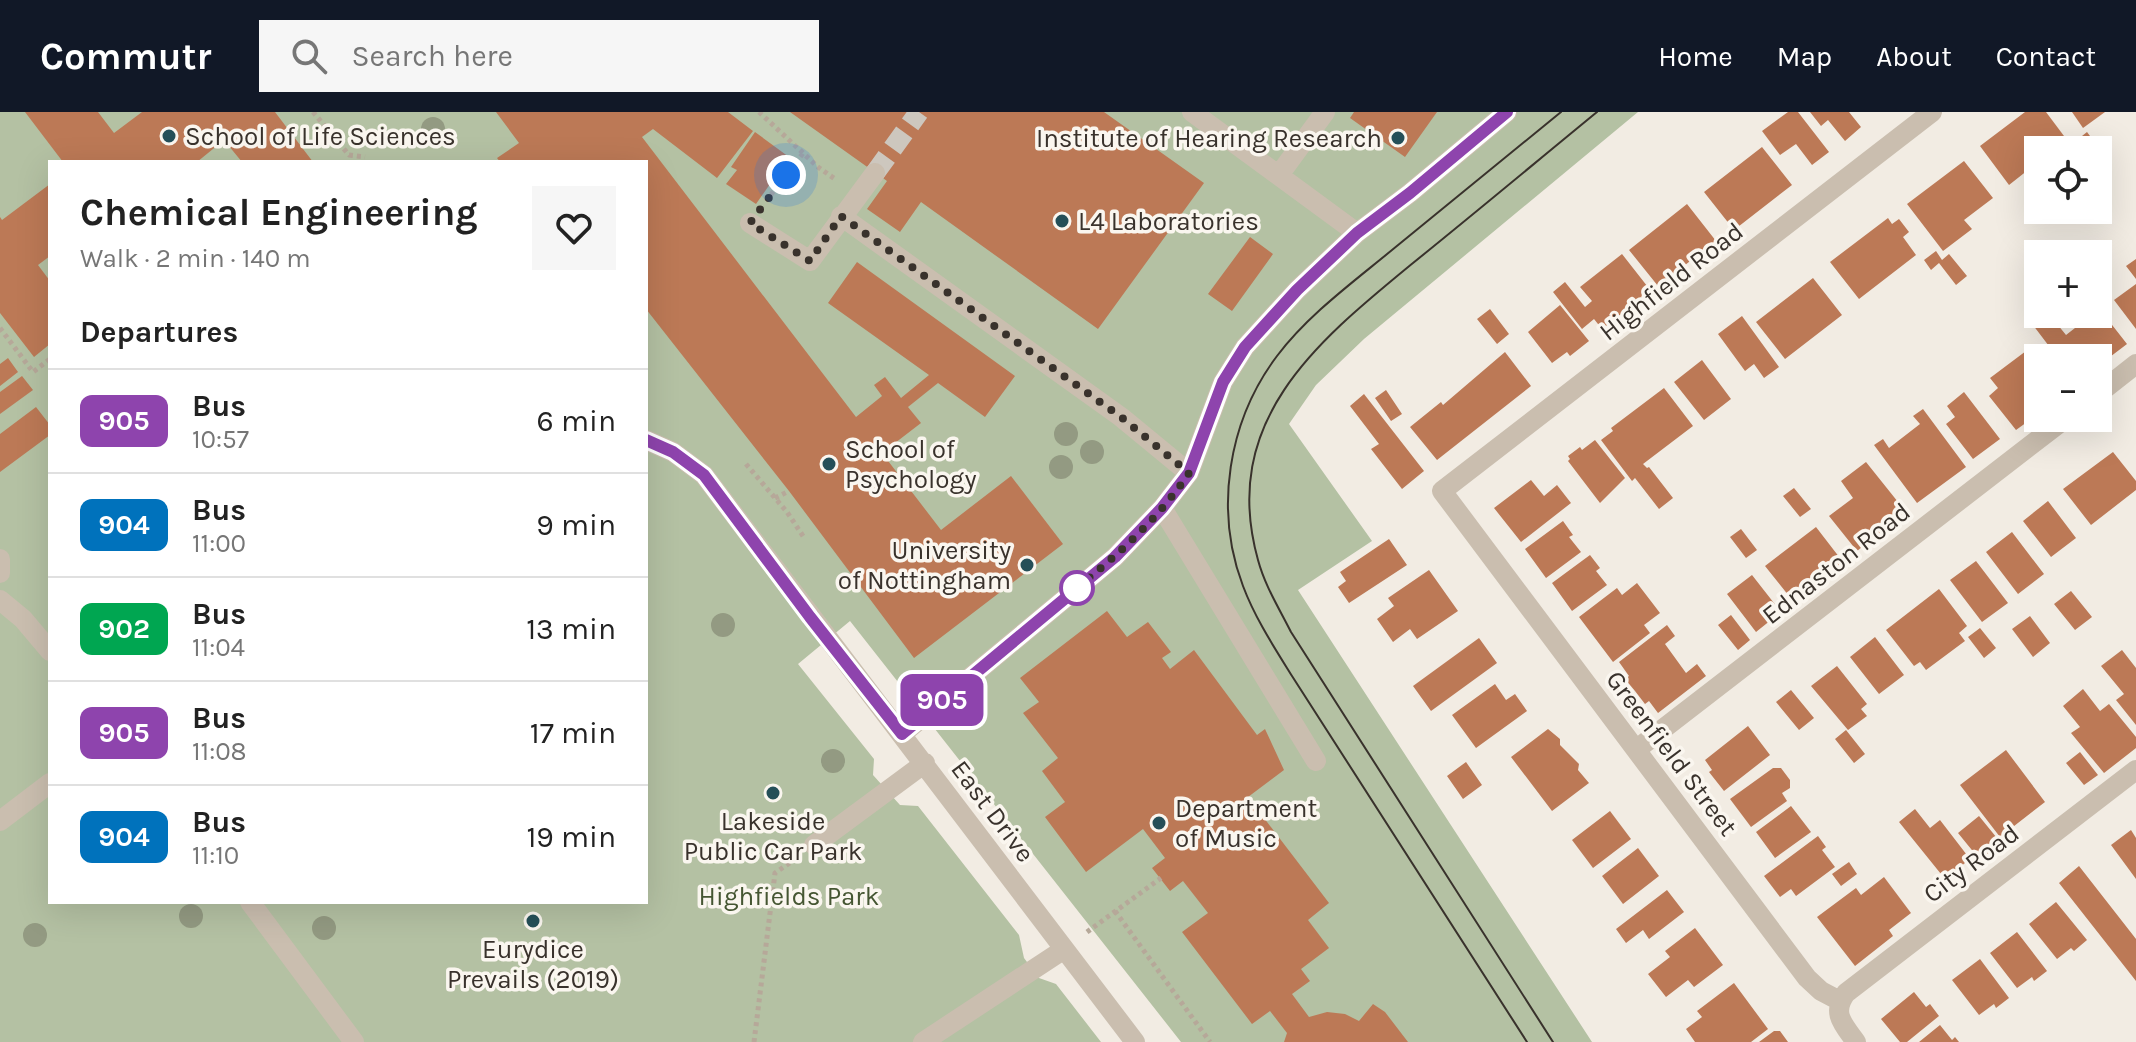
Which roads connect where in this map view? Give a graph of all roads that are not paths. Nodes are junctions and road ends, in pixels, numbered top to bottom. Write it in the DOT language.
graph roads {
  1 [pos="1192,112"];
  2 [pos="1325,112"];
  3 [pos="1507,112"];
  4 [pos="1932,112"];
  5 [pos="875,173"];
  6 [pos="1279,175"];
  7 [pos="841,216"];
  8 [pos="750,223"];
  9 [pos="1357,233"];
  10 [pos="2136,364"];
  11 [pos="2112,383"];
  12 [pos="2048,432"];
  13 [pos="648,441"];
  14 [pos="1189,473"];
  15 [pos="1442,491"];
  16 [pos="1162,508"];
  17 [pos="0,559"];
  18 [pos="0,573"];
  19 [pos="0,600"];
  20 [pos="48,649"];
  21 [pos="902,734"];
  22 [pos="1637,749"];
  23 [pos="1316,761"];
  24 [pos="925,763"];
  25 [pos="2136,770"];
  26 [pos="48,785"];
  27 [pos="0,821"];
  28 [pos="814,845"];
  29 [pos="251,904"];
  30 [pos="1063,950"];
  31 [pos="1840,1001"];
  32 [pos="354,1042"];
  33 [pos="923,1042"];
  34 [pos="1135,1042"];
  35 [pos="1856,1042"];
  1 -- 6 [label="street"];
  2 -- 6 [label="street"];
  3 -- 9 [label="street"];
  4 -- 15 [label="street, Highfield Road"];
  5 -- 7 [label="street"];
  6 -- 9 [label="street"];
  7 -- 8 [label="street"];
  7 -- 14 [label="street"];
  9 -- 14 [label="street"];
  10 -- 11 [label="street"];
  12 -- 22 [label="street, Ednaston Road"];
  13 -- 21 [label="street, East Drive"];
  14 -- 16 [label="street"];
  15 -- 22 [label="street, Greenfield Street"];
  16 -- 21 [label="street"];
  16 -- 23 [label="street"];
  17 -- 18 [label="street"];
  19 -- 20 [label="street"];
  21 -- 24 [label="street, East Drive"];
  22 -- 31 [label="street, Greenfield Street"];
  24 -- 28 [label="street"];
  24 -- 30 [label="street, East Drive"];
  25 -- 31 [label="street, City Road"];
  26 -- 27 [label="street"];
  29 -- 32 [label="street"];
  30 -- 33 [label="street"];
  30 -- 34 [label="street, East Drive"];
  31 -- 35 [label="street"];
}
